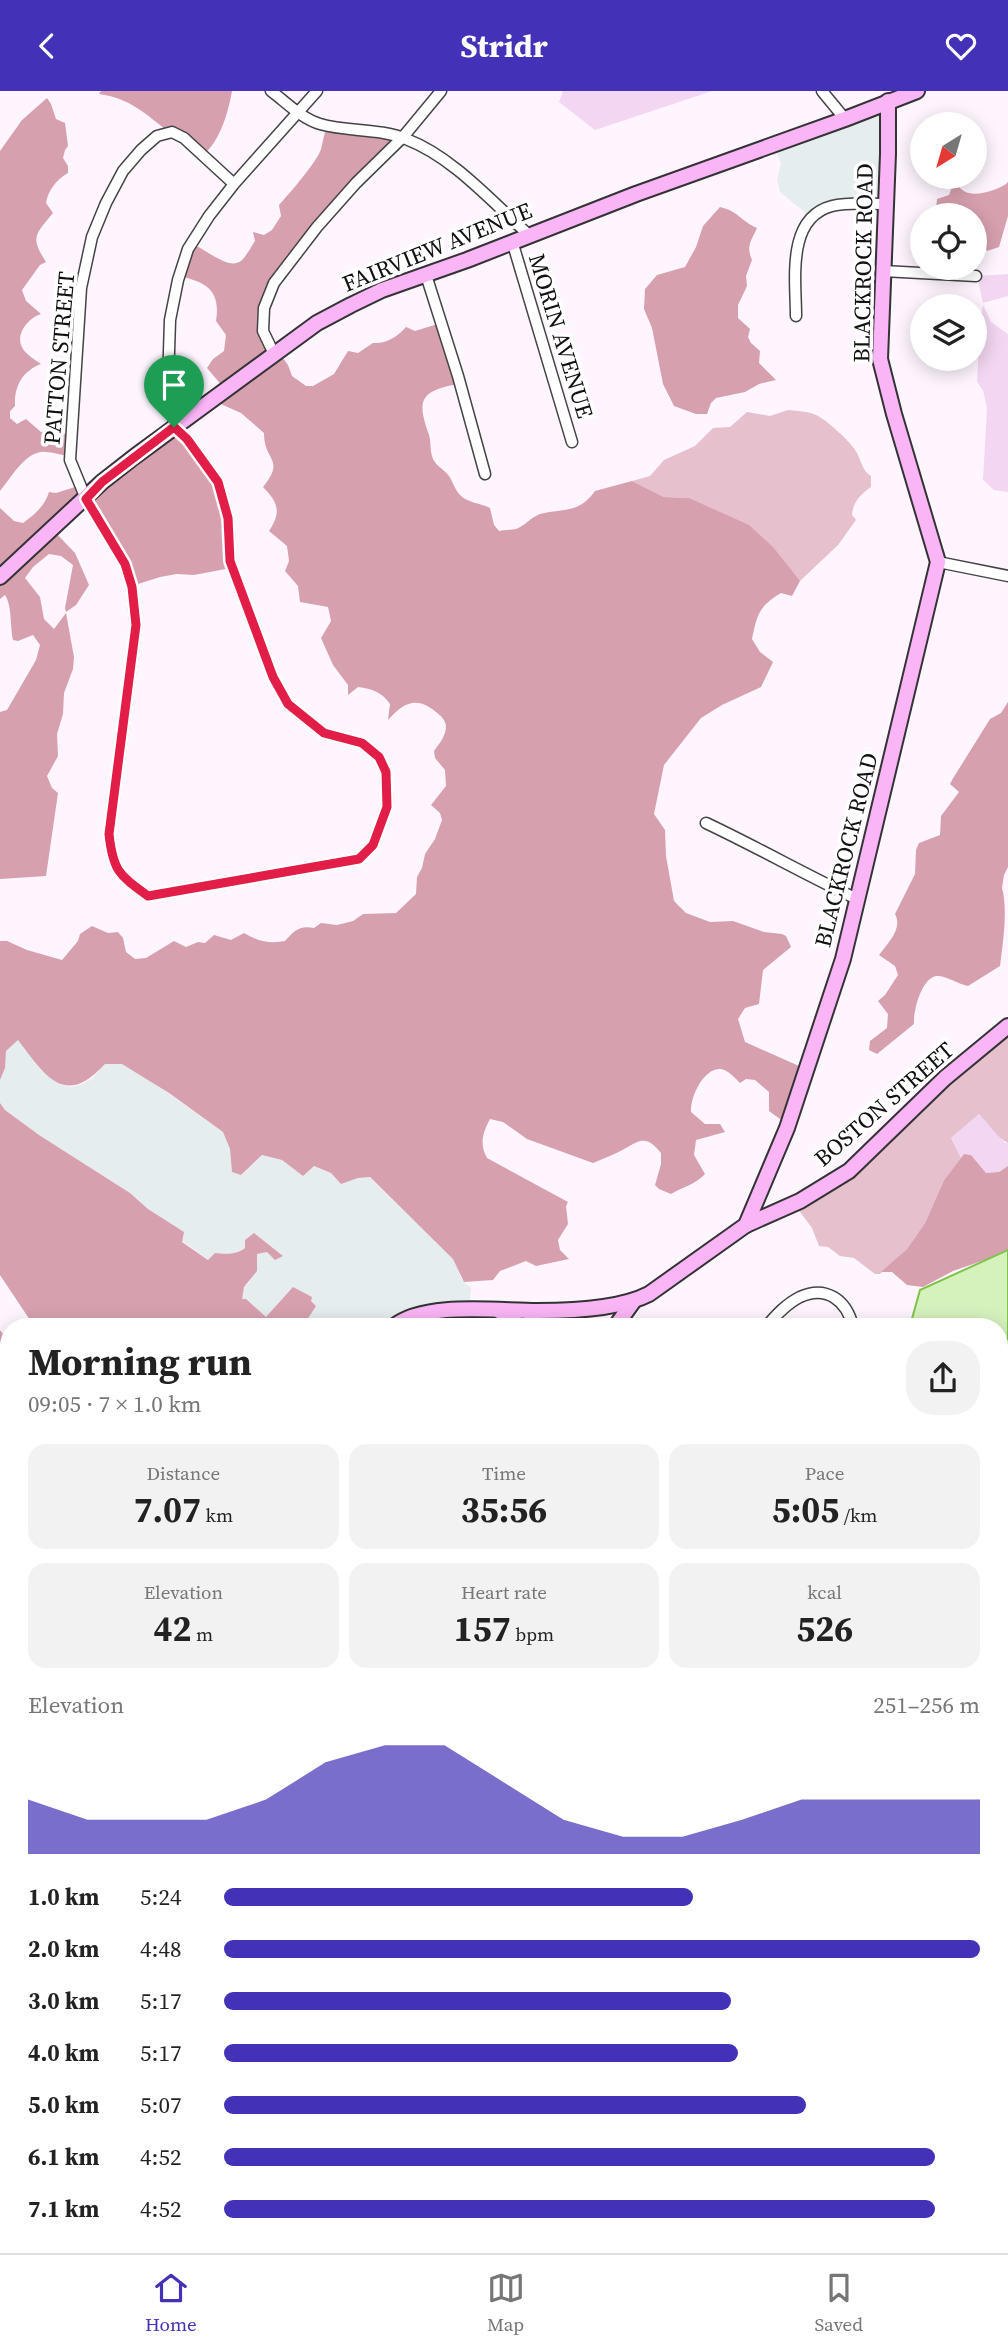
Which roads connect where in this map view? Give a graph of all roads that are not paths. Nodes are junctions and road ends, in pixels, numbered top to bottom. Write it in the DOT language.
graph roads {
  1 [pos="271,91"];
  2 [pos="317,91"];
  3 [pos="441,91"];
  4 [pos="822,91"];
  5 [pos="917,91"];
  6 [pos="888,101"];
  7 [pos="299,112"];
  8 [pos="845,119"];
  9 [pos="403,137"];
  10 [pos="234,184"];
  11 [pos="886,204"];
  12 [pos="529,235"];
  13 [pos="512,241"];
  14 [pos="883,271"];
  15 [pos="910,272"];
  16 [pos="426,275"];
  17 [pos="796,316"];
  18 [pos="274,354"];
  19 [pos="174,427"];
  20 [pos="572,442"];
  21 [pos="485,474"];
  22 [pos="86,499"];
  23 [pos="939,562"];
  24 [pos="0,576"];
  25 [pos="1008,576"];
  26 [pos="706,823"];
  27 [pos="857,899"];
  28 [pos="1008,1026"];
  29 [pos="746,1225"];
  30 [pos="633,1302"];
  31 [pos="498,1310"];
  32 [pos="409,1318"];
  33 [pos="509,1318"];
  34 [pos="621,1318"];
  35 [pos="774,1318"];
  36 [pos="851,1318"];
  1 -- 7 [label="street"];
  2 -- 7 [label="street"];
  3 -- 9 [label="street"];
  4 -- 8 [label="street"];
  5 -- 6 [label="street, FAIRVIEW AVENUE"];
  6 -- 8 [label="street, FAIRVIEW AVENUE"];
  6 -- 11 [label="street, BLACKROCK ROAD"];
  7 -- 9 [label="street"];
  7 -- 10 [label="street"];
  8 -- 12 [label="street, FAIRVIEW AVENUE"];
  9 -- 12 [label="street"];
  9 -- 18 [label="street"];
  10 -- 19 [label="street"];
  10 -- 22 [label="street, PATTON STREET"];
  11 -- 14 [label="street, BLACKROCK ROAD"];
  11 -- 17 [label="street"];
  12 -- 13 [label="street, FAIRVIEW AVENUE"];
  13 -- 16 [label="street, FAIRVIEW AVENUE"];
  13 -- 20 [label="street, MORIN AVENUE"];
  14 -- 15 [label="street"];
  14 -- 23 [label="street, BLACKROCK ROAD"];
  16 -- 18 [label="street, FAIRVIEW AVENUE"];
  16 -- 21 [label="street"];
  18 -- 19 [label="street, FAIRVIEW AVENUE"];
  19 -- 22 [label="street, FAIRVIEW AVENUE"];
  19 -- 22 [label="street, PATTON STREET"];
  22 -- 24 [label="street, FAIRVIEW AVENUE"];
  23 -- 25 [label="street"];
  23 -- 27 [label="street, BLACKROCK ROAD"];
  26 -- 27 [label="street"];
  27 -- 29 [label="street, BLACKROCK ROAD"];
  28 -- 29 [label="street, BOSTON STREET"];
  29 -- 30 [label="street"];
  30 -- 31 [label="street"];
  30 -- 34 [label="street"];
  31 -- 32 [label="street"];
  31 -- 33 [label="street"];
  35 -- 36 [label="street"];
}
